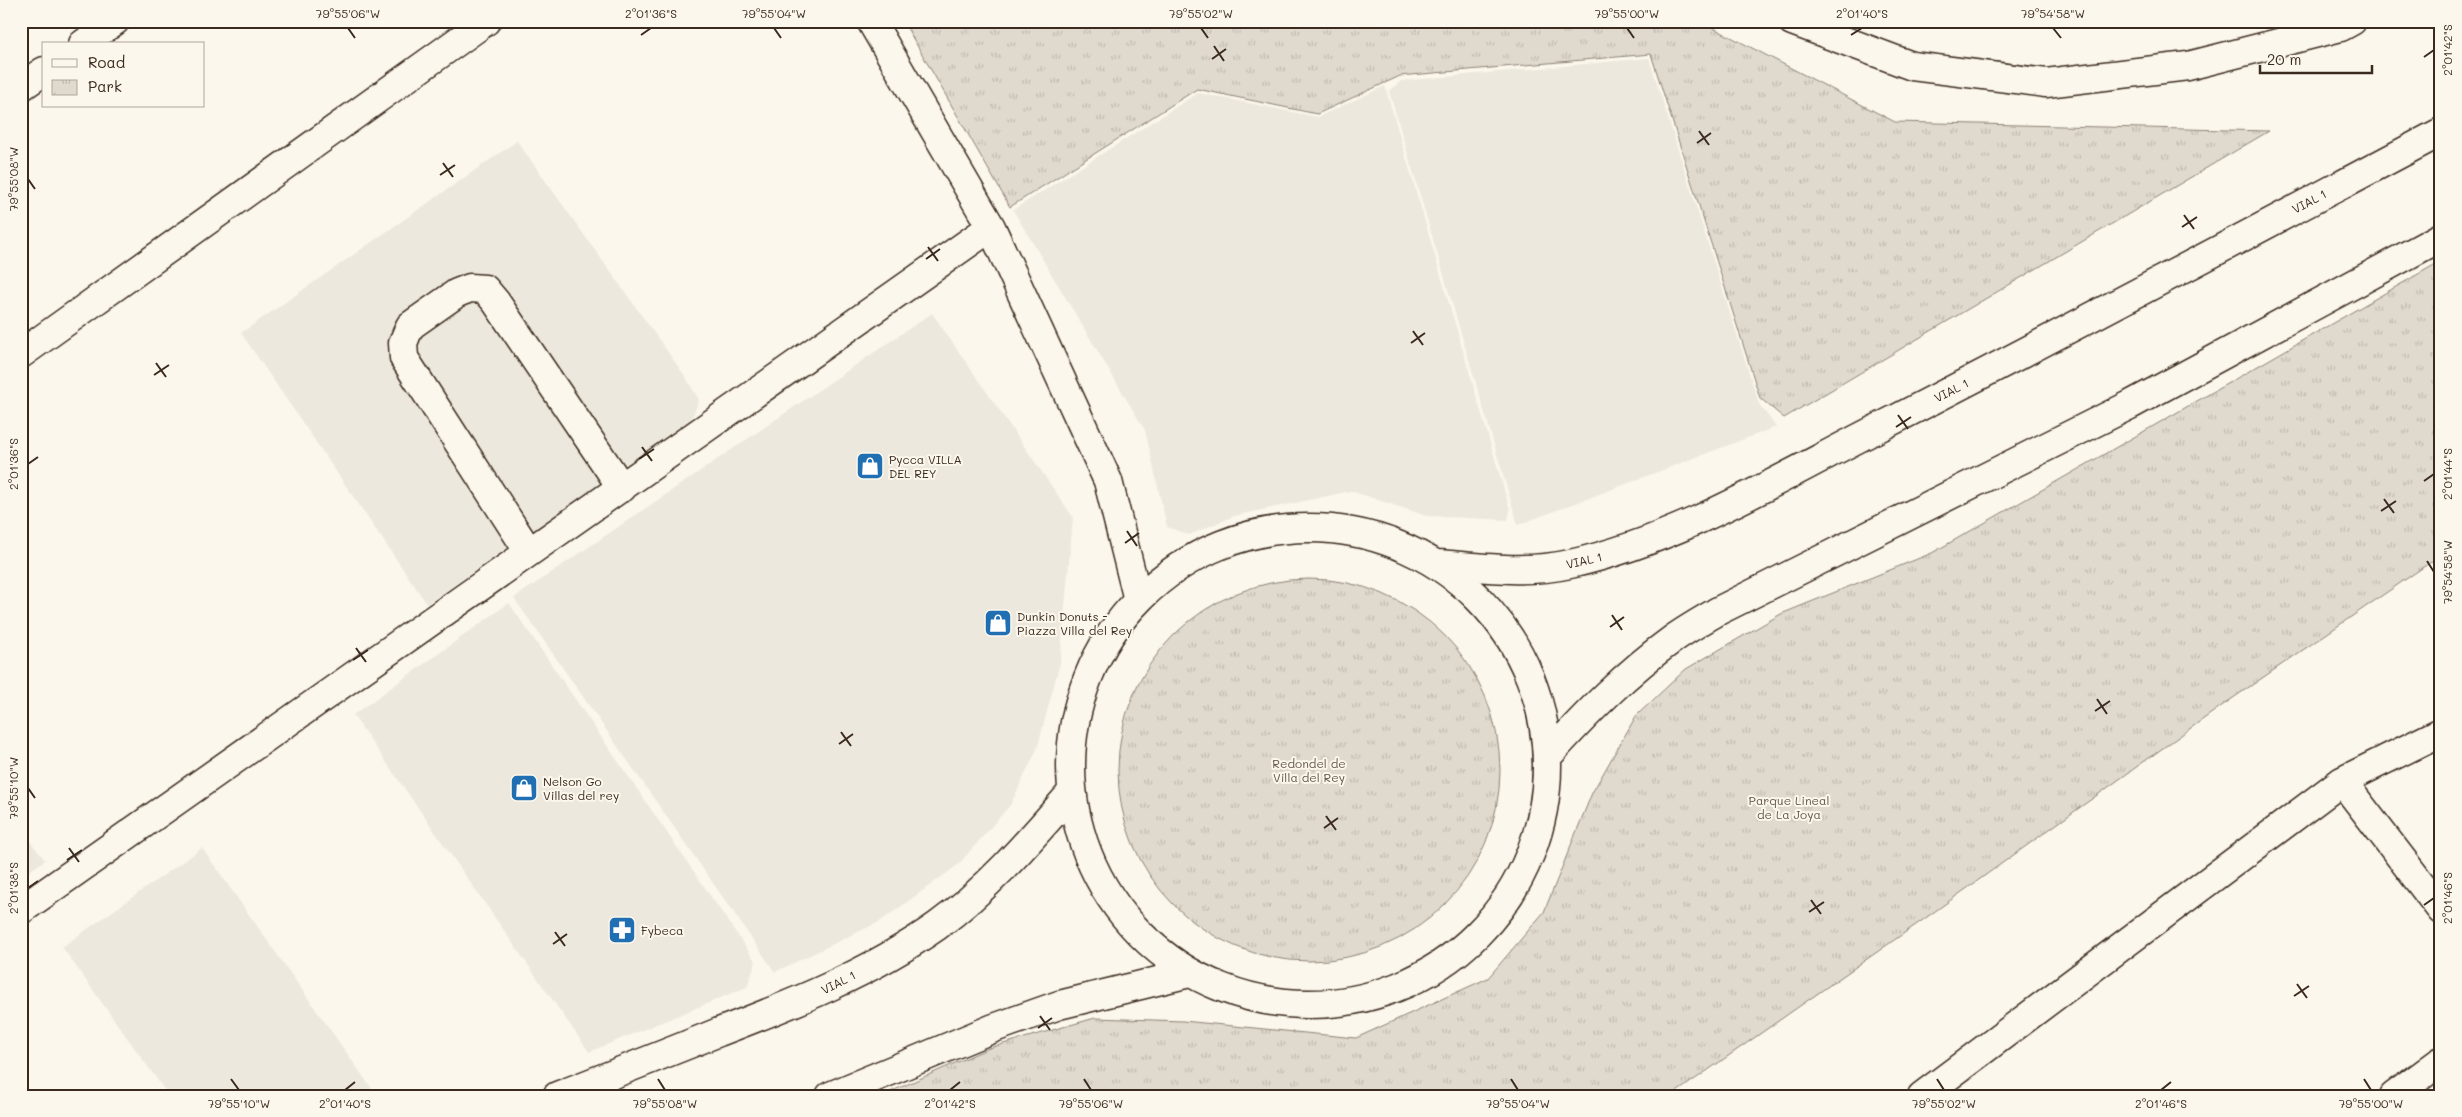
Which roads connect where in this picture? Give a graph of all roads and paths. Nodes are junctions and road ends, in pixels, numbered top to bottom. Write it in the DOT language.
graph roads {
  1 [pos="115,21"];
  2 [pos="486,21"];
  3 [pos="871,21"];
  4 [pos="1792,21"];
  5 [pos="2352,21"];
  6 [pos="86,42"];
  7 [pos="42,72"];
  8 [pos="21,87"];
  9 [pos="2441,132"];
  10 [pos="991,227"];
  11 [pos="2441,237"];
  12 [pos="21,354"];
  13 [pos="622,488"];
  14 [pos="529,552"];
  15 [pos="1437,564"];
  16 [pos="1138,600"];
  17 [pos="2441,732"];
  18 [pos="1547,757"];
  19 [pos="2342,781"];
  20 [pos="1071,793"];
  21 [pos="21,910"];
  22 [pos="2441,910"];
  23 [pos="1190,973"];
  24 [pos="2441,1061"];
  25 [pos="557,1096"];
  26 [pos="830,1096"];
  27 [pos="1922,1096"];
  28 [pos="2394,1096"];
  1 -- 6 [label="street"];
  2 -- 12 [label="street"];
  3 -- 10 [label="street"];
  4 -- 5 [label="street"];
  7 -- 8 [label="street"];
  9 -- 15 [label="street, VIAL 1"];
  10 -- 13 [label="street"];
  10 -- 16 [label="street"];
  11 -- 18 [label="street"];
  13 -- 14 [label="street"];
  13 -- 14 [label="street"];
  14 -- 21 [label="street"];
  15 -- 16 [label="street"];
  15 -- 18 [label="street"];
  16 -- 20 [label="street"];
  17 -- 19 [label="street"];
  18 -- 23 [label="street"];
  19 -- 22 [label="street"];
  19 -- 27 [label="street"];
  20 -- 23 [label="street"];
  20 -- 25 [label="street, VIAL 1"];
  23 -- 26 [label="street"];
  24 -- 28 [label="street"];
}
